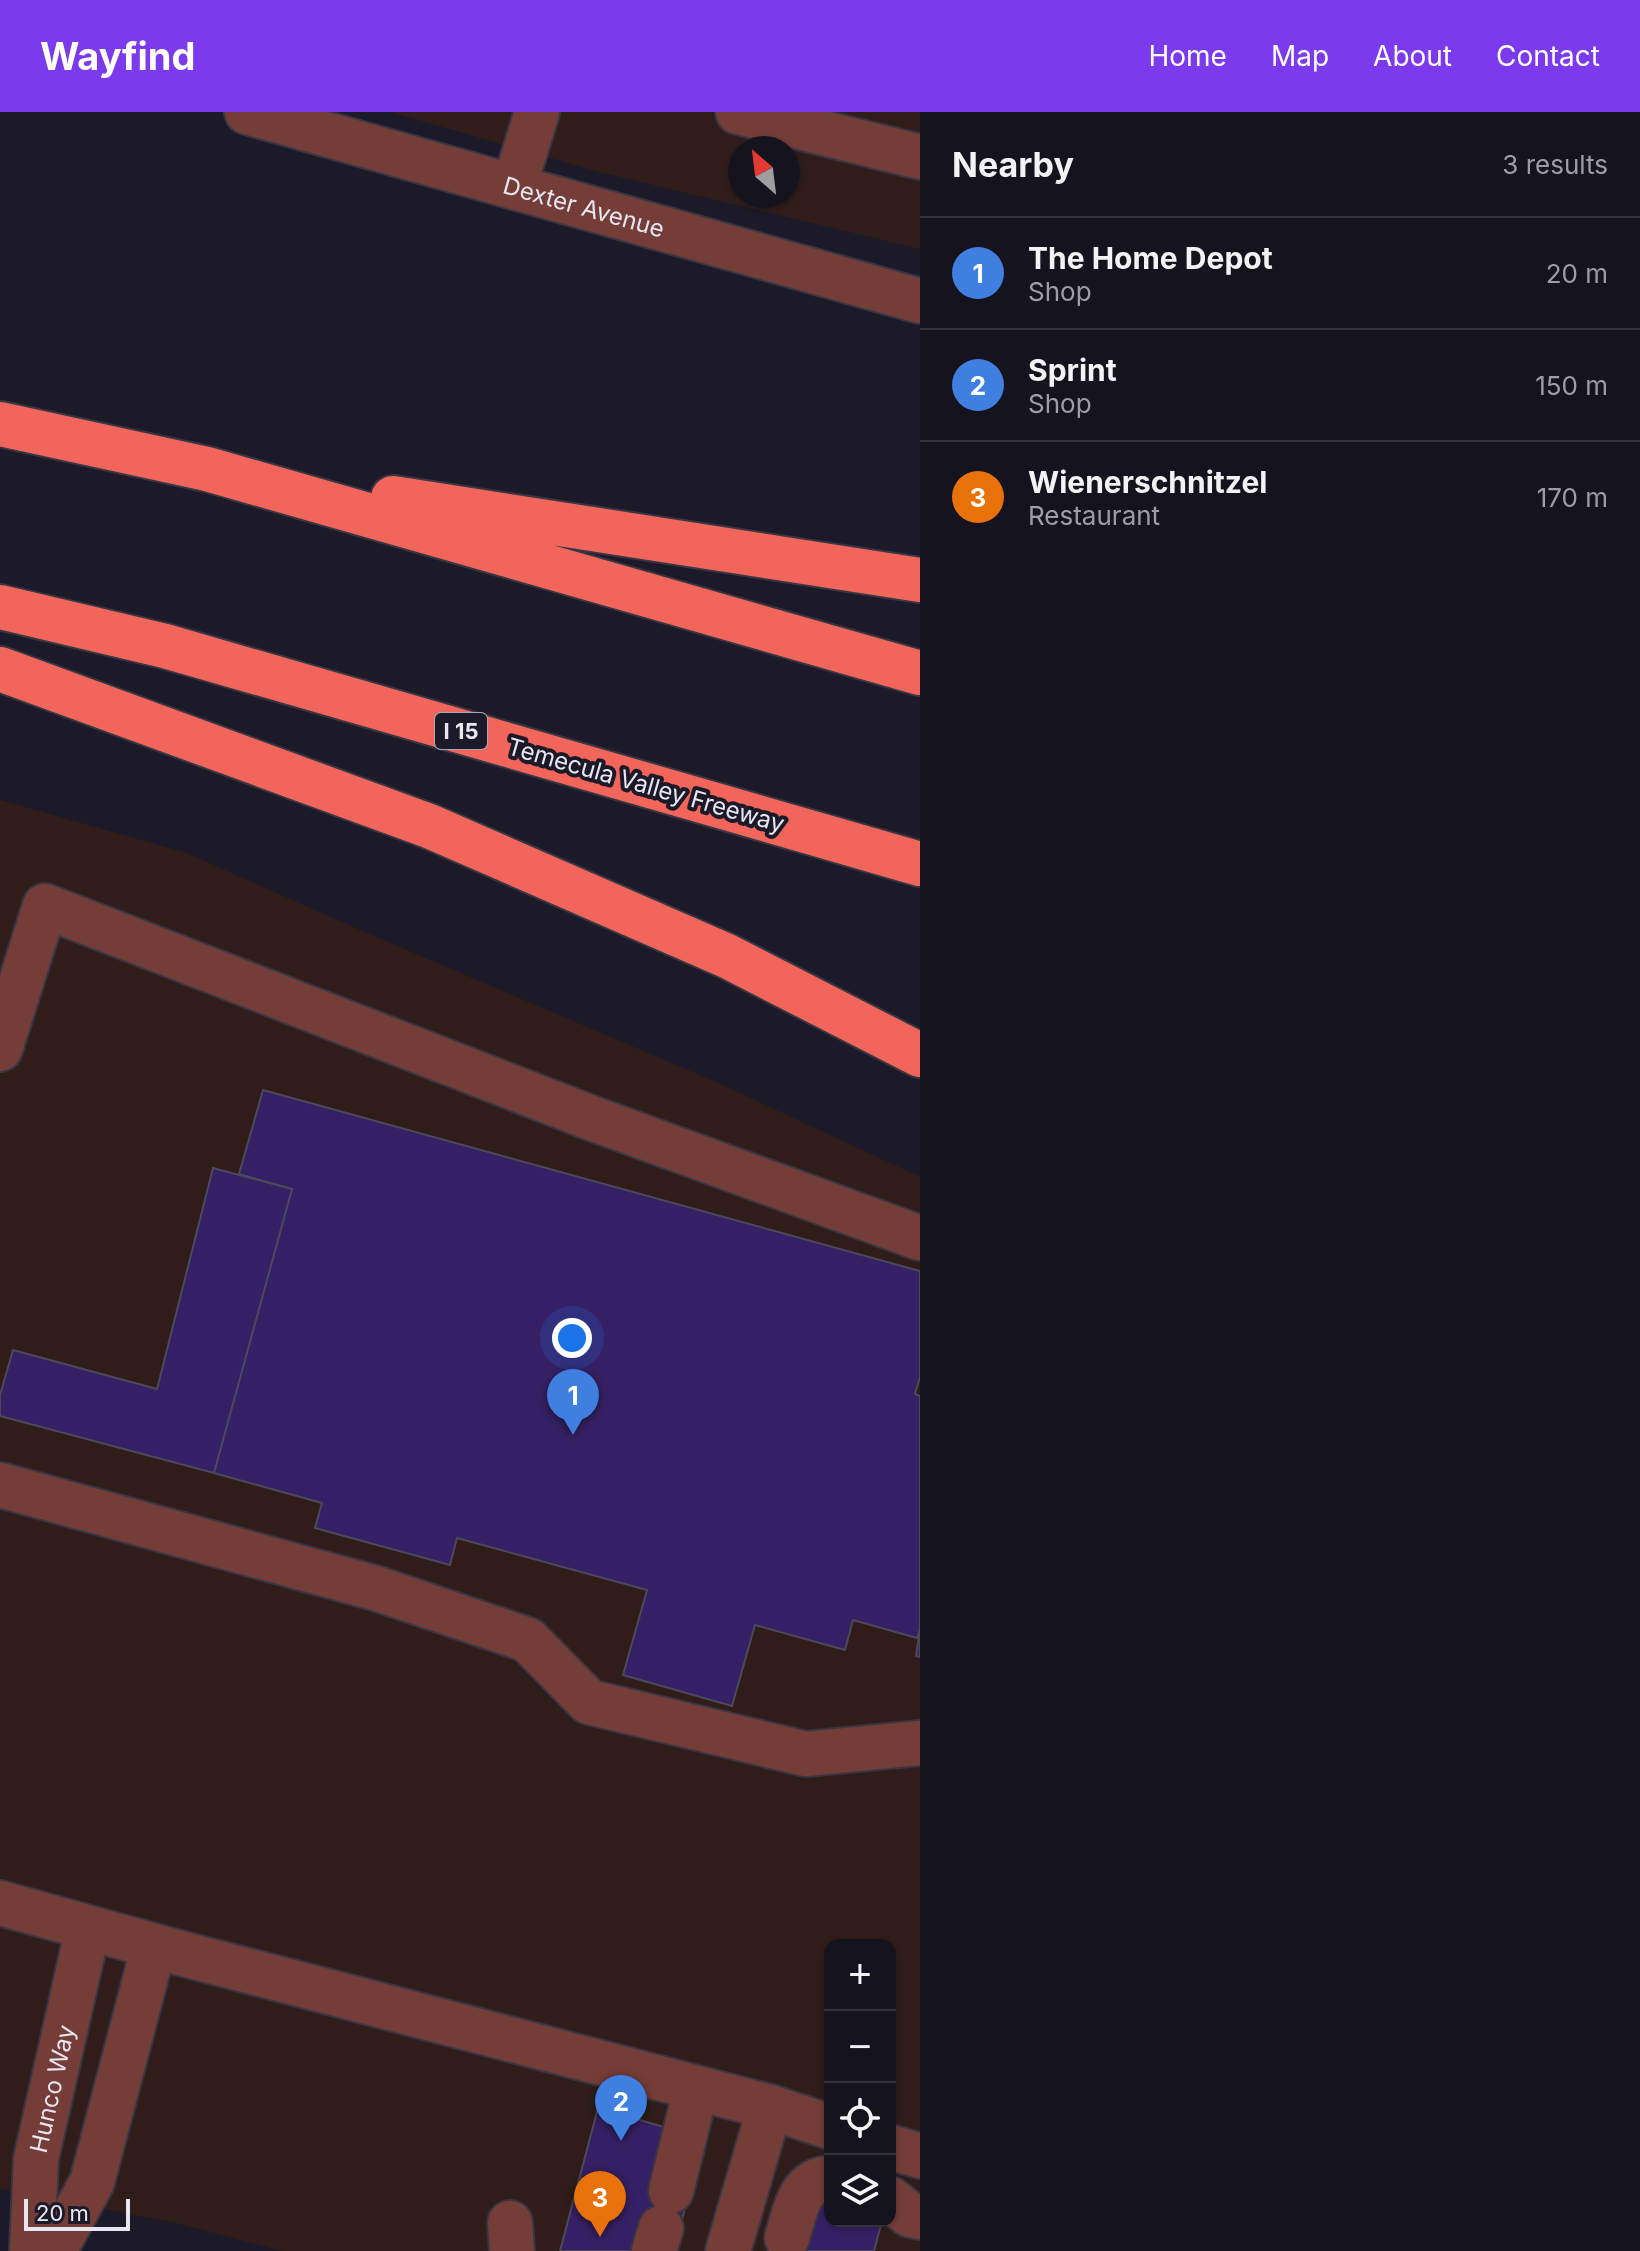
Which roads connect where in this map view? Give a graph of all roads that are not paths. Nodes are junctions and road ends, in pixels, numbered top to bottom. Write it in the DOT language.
graph roads {
  1 [pos="247,112"];
  2 [pos="537,112"];
  3 [pos="738,112"];
  4 [pos="920,157"];
  5 [pos="514,187"];
  6 [pos="920,301"];
  7 [pos="0,424"];
  8 [pos="207,469"];
  9 [pos="920,580"];
  10 [pos="0,607"];
  11 [pos="0,669"];
  12 [pos="920,673"];
  13 [pos="920,864"];
  14 [pos="0,1049"];
  15 [pos="920,1055"];
  16 [pos="920,1238"];
  17 [pos="0,1485"];
  18 [pos="920,1743"];
  19 [pos="0,1903"];
  20 [pos="88,1928"];
  21 [pos="154,1946"];
  22 [pos="696,2089"];
  23 [pos="770,2107"];
  24 [pos="824,2125"];
  25 [pos="896,2149"];
  26 [pos="920,2156"];
  27 [pos="824,2179"];
  28 [pos="896,2204"];
  29 [pos="920,2217"];
  30 [pos="662,2223"];
  31 [pos="787,2238"];
  32 [pos="32,2251"];
  33 [pos="54,2251"];
  34 [pos="728,2251"];
  1 -- 5 [label="street, Dexter Avenue"];
  2 -- 5 [label="street"];
  3 -- 4 [label="street"];
  5 -- 6 [label="street, Dexter Avenue"];
  7 -- 8 [label="highway"];
  8 -- 9 [label="highway"];
  8 -- 12 [label="highway"];
  10 -- 13 [label="highway, Temecula Valley Freeway / I 15"];
  11 -- 15 [label="highway"];
  14 -- 16 [label="street"];
  17 -- 18 [label="street"];
  19 -- 20 [label="street"];
  20 -- 21 [label="street"];
  20 -- 32 [label="street, Hunco Way"];
  21 -- 22 [label="street"];
  21 -- 33 [label="street"];
  22 -- 23 [label="street"];
  22 -- 30 [label="street"];
  23 -- 24 [label="street"];
  23 -- 34 [label="street"];
  25 -- 26 [label="street"];
  27 -- 31 [label="street"];
  28 -- 29 [label="street"];
}
